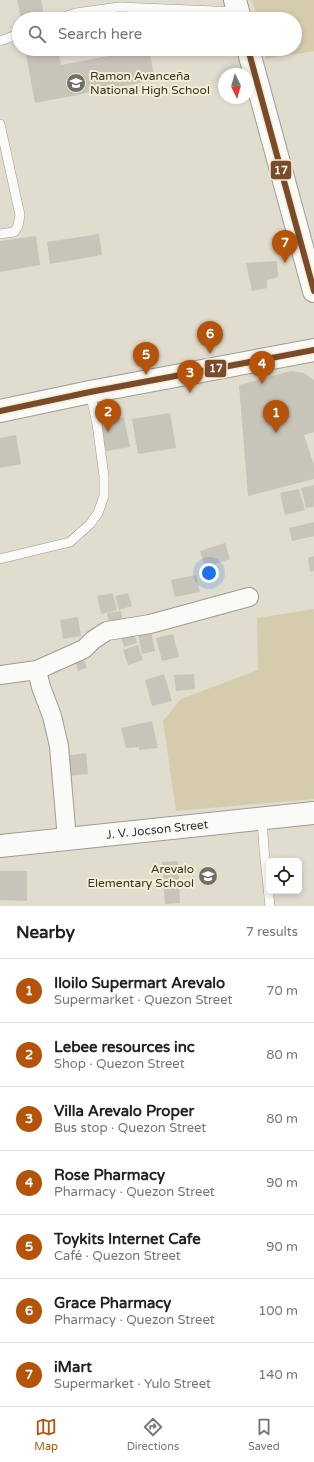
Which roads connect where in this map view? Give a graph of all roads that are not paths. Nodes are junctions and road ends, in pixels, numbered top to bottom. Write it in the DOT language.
graph roads {
  1 [pos="238,10"];
  2 [pos="83,12"];
  3 [pos="12,37"];
  4 [pos="0,41"];
  5 [pos="250,56"];
  6 [pos="0,124"];
  7 [pos="0,234"];
  8 [pos="314,292"];
  9 [pos="314,350"];
  10 [pos="90,392"];
  11 [pos="0,411"];
  12 [pos="0,559"];
  13 [pos="248,597"];
  14 [pos="37,670"];
  15 [pos="0,675"];
  16 [pos="314,813"];
  17 [pos="262,820"];
  18 [pos="67,839"];
  19 [pos="0,846"];
  20 [pos="270,906"];
  1 -- 2 [label="lane"];
  3 -- 4 [label="lane"];
  5 -- 8 [label="main road"];
  6 -- 7 [label="lane"];
  9 -- 10 [label="main road"];
  10 -- 11 [label="main road"];
  10 -- 12 [label="lane"];
  13 -- 14 [label="street"];
  14 -- 15 [label="street"];
  14 -- 18 [label="street"];
  16 -- 17 [label="main road, J. V. Jocson Street"];
  17 -- 18 [label="main road, J. V. Jocson Street"];
  17 -- 20 [label="lane"];
  18 -- 19 [label="main road, J. V. Jocson Street"];
}
